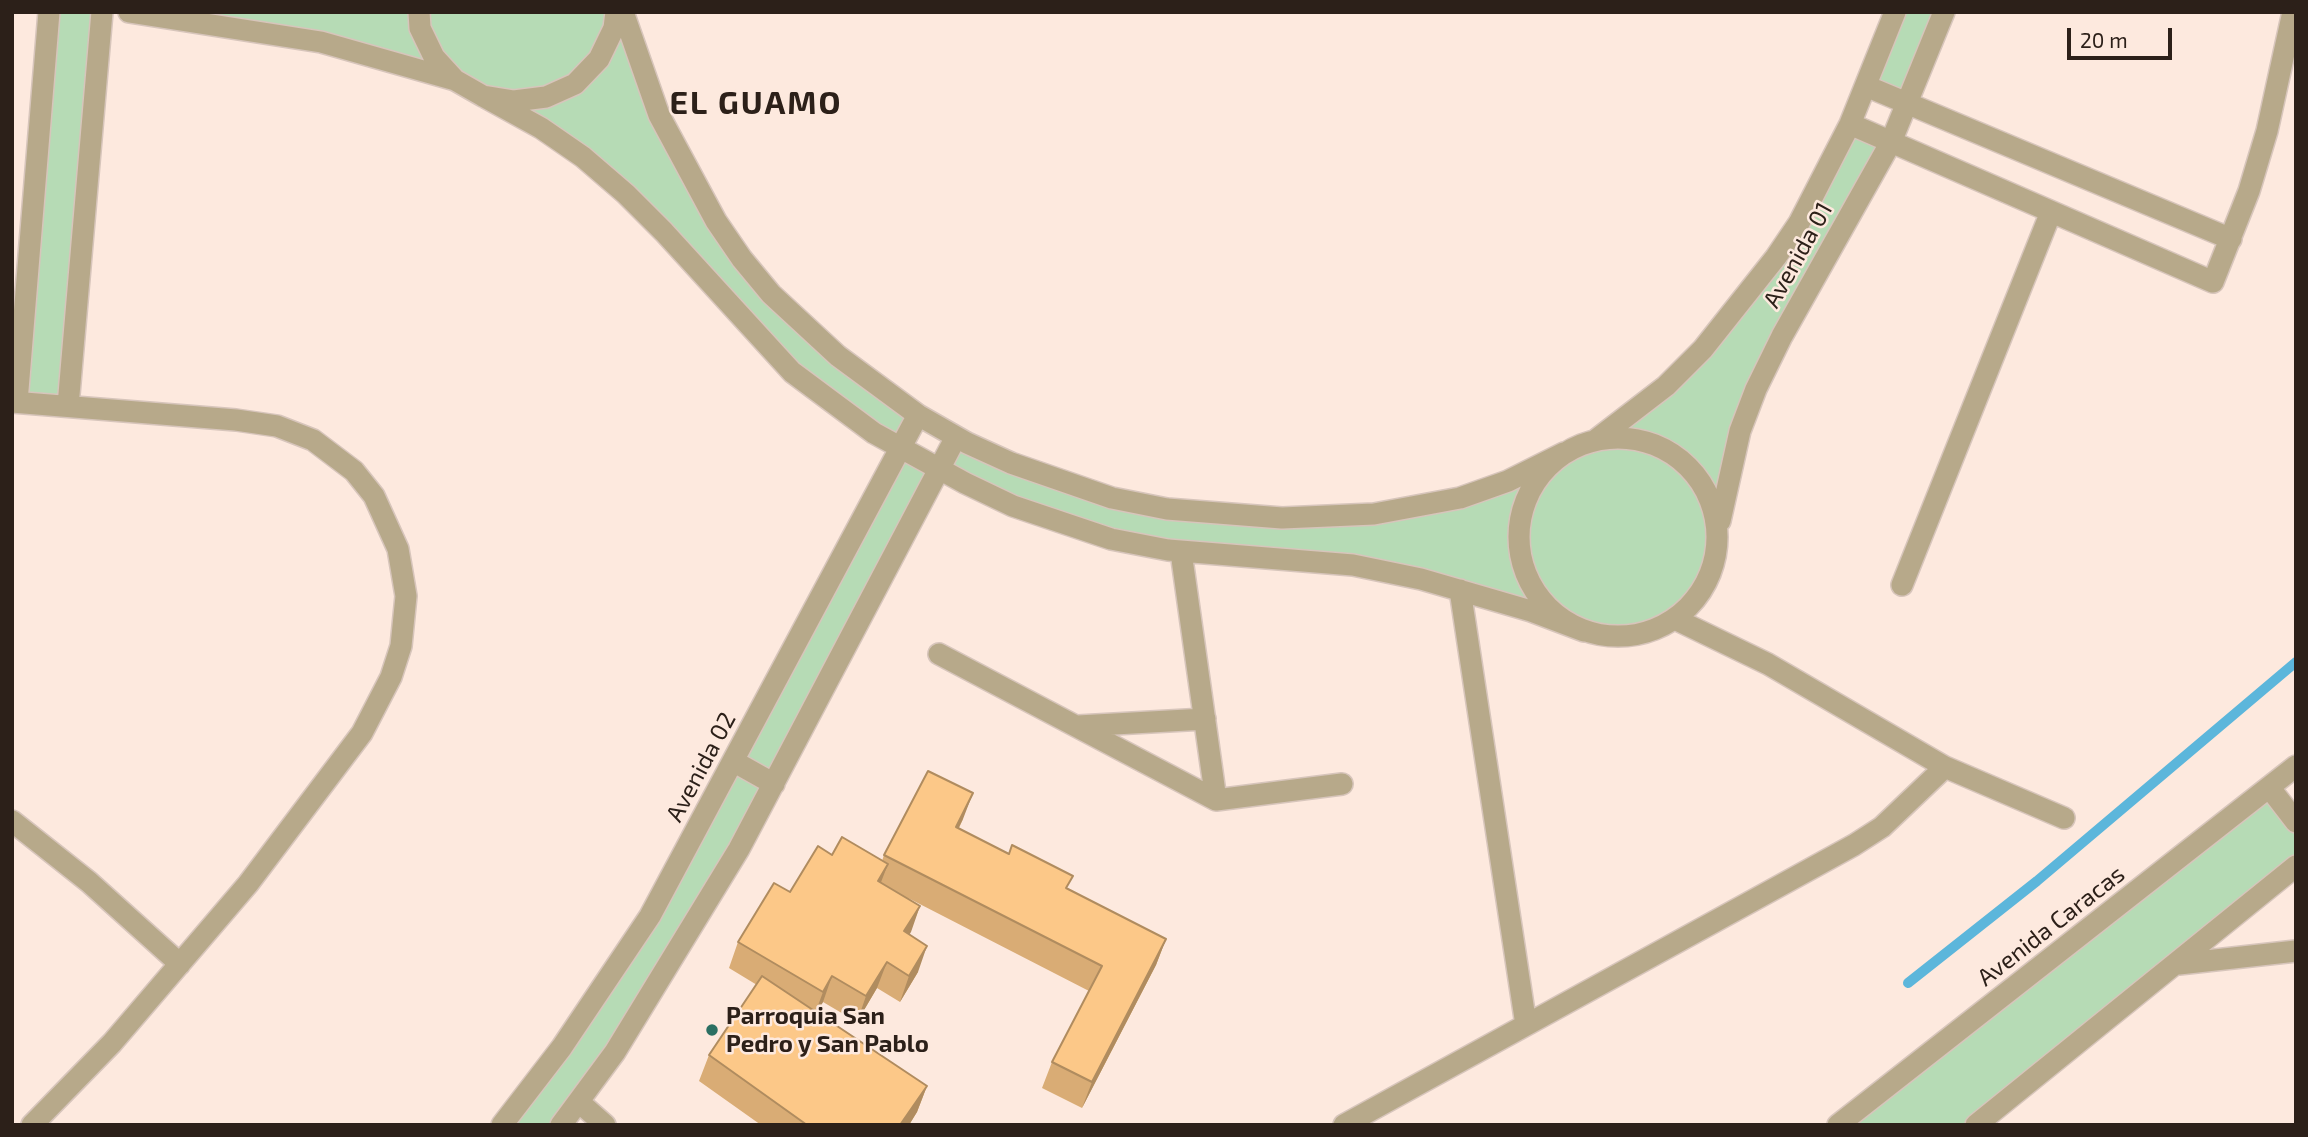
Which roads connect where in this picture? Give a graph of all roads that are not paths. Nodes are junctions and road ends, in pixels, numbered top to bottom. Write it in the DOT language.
graph roads {
  1 [pos="49,12"];
  2 [pos="102,12"];
  3 [pos="129,12"];
  4 [pos="419,12"];
  5 [pos="616,12"];
  6 [pos="623,12"];
  7 [pos="1895,12"];
  8 [pos="1944,12"];
  9 [pos="2293,12"];
  10 [pos="455,80"];
  11 [pos="1866,86"];
  12 [pos="483,96"];
  13 [pos="2274,97"];
  14 [pos="2296,101"];
  15 [pos="1908,104"];
  16 [pos="1850,124"];
  17 [pos="1891,142"];
  18 [pos="2051,212"];
  19 [pos="2231,239"];
  20 [pos="15,402"];
  21 [pos="68,406"];
  22 [pos="918,415"];
  23 [pos="956,437"];
  24 [pos="1596,439"];
  25 [pos="900,448"];
  26 [pos="1564,453"];
  27 [pos="937,470"];
  28 [pos="1718,530"];
  29 [pos="1181,552"];
  30 [pos="1902,585"];
  31 [pos="1460,590"];
  32 [pos="1675,619"];
  33 [pos="1584,631"];
  34 [pos="939,654"];
  35 [pos="1205,719"];
  36 [pos="1075,726"];
  37 [pos="733,761"];
  38 [pos="1945,766"];
  39 [pos="2296,766"];
  40 [pos="774,784"];
  41 [pos="1342,784"];
  42 [pos="2269,787"];
  43 [pos="1216,800"];
  44 [pos="2064,818"];
  45 [pos="12,821"];
  46 [pos="2296,822"];
  47 [pos="2296,866"];
  48 [pos="2296,951"];
  49 [pos="180,964"];
  50 [pos="2179,964"];
  51 [pos="1526,1025"];
  52 [pos="579,1102"];
  53 [pos="32,1125"];
  54 [pos="502,1125"];
  55 [pos="561,1125"];
  56 [pos="605,1125"];
  57 [pos="1344,1125"];
  58 [pos="1838,1125"];
  59 [pos="1976,1125"];
  1 -- 20 [label="street"];
  2 -- 21 [label="street"];
  3 -- 10 [label="street"];
  4 -- 10 [label="street"];
  5 -- 12 [label="street"];
  6 -- 22 [label="street"];
  7 -- 11 [label="street, Avenida 01"];
  8 -- 15 [label="street, Avenida 01"];
  9 -- 13 [label="street"];
  10 -- 12 [label="street"];
  11 -- 15 [label="street"];
  11 -- 16 [label="street, Avenida 01"];
  12 -- 25 [label="street"];
  13 -- 14 [label="street"];
  13 -- 19 [label="street"];
  15 -- 17 [label="street, Avenida 01"];
  15 -- 19 [label="street"];
  16 -- 17 [label="street"];
  16 -- 24 [label="street, Avenida 01"];
  17 -- 18 [label="street"];
  17 -- 28 [label="street, Avenida 01"];
  18 -- 19 [label="street"];
  18 -- 30 [label="street"];
  20 -- 21 [label="street"];
  21 -- 49 [label="street"];
  22 -- 23 [label="street"];
  22 -- 25 [label="street, Avenida 02"];
  23 -- 26 [label="street"];
  23 -- 27 [label="street"];
  24 -- 26 [label="street"];
  24 -- 28 [label="street"];
  25 -- 27 [label="street"];
  25 -- 37 [label="street, Avenida 02"];
  26 -- 33 [label="street"];
  27 -- 29 [label="street"];
  27 -- 40 [label="street"];
  28 -- 32 [label="street"];
  29 -- 31 [label="street"];
  29 -- 35 [label="street"];
  31 -- 33 [label="street"];
  31 -- 51 [label="street"];
  32 -- 33 [label="street"];
  32 -- 38 [label="street"];
  34 -- 36 [label="street"];
  35 -- 36 [label="street"];
  35 -- 43 [label="street"];
  36 -- 43 [label="street"];
  37 -- 40 [label="street"];
  37 -- 54 [label="street, Avenida 02"];
  38 -- 44 [label="street"];
  38 -- 51 [label="street"];
  39 -- 42 [label="street, Avenida Caracas"];
  40 -- 52 [label="street"];
  41 -- 43 [label="street"];
  42 -- 46 [label="street"];
  42 -- 58 [label="street, Avenida Caracas"];
  45 -- 49 [label="street"];
  47 -- 50 [label="street"];
  48 -- 50 [label="street"];
  49 -- 53 [label="street"];
  50 -- 59 [label="street"];
  51 -- 57 [label="street"];
  52 -- 55 [label="street"];
  52 -- 56 [label="street"];
}
